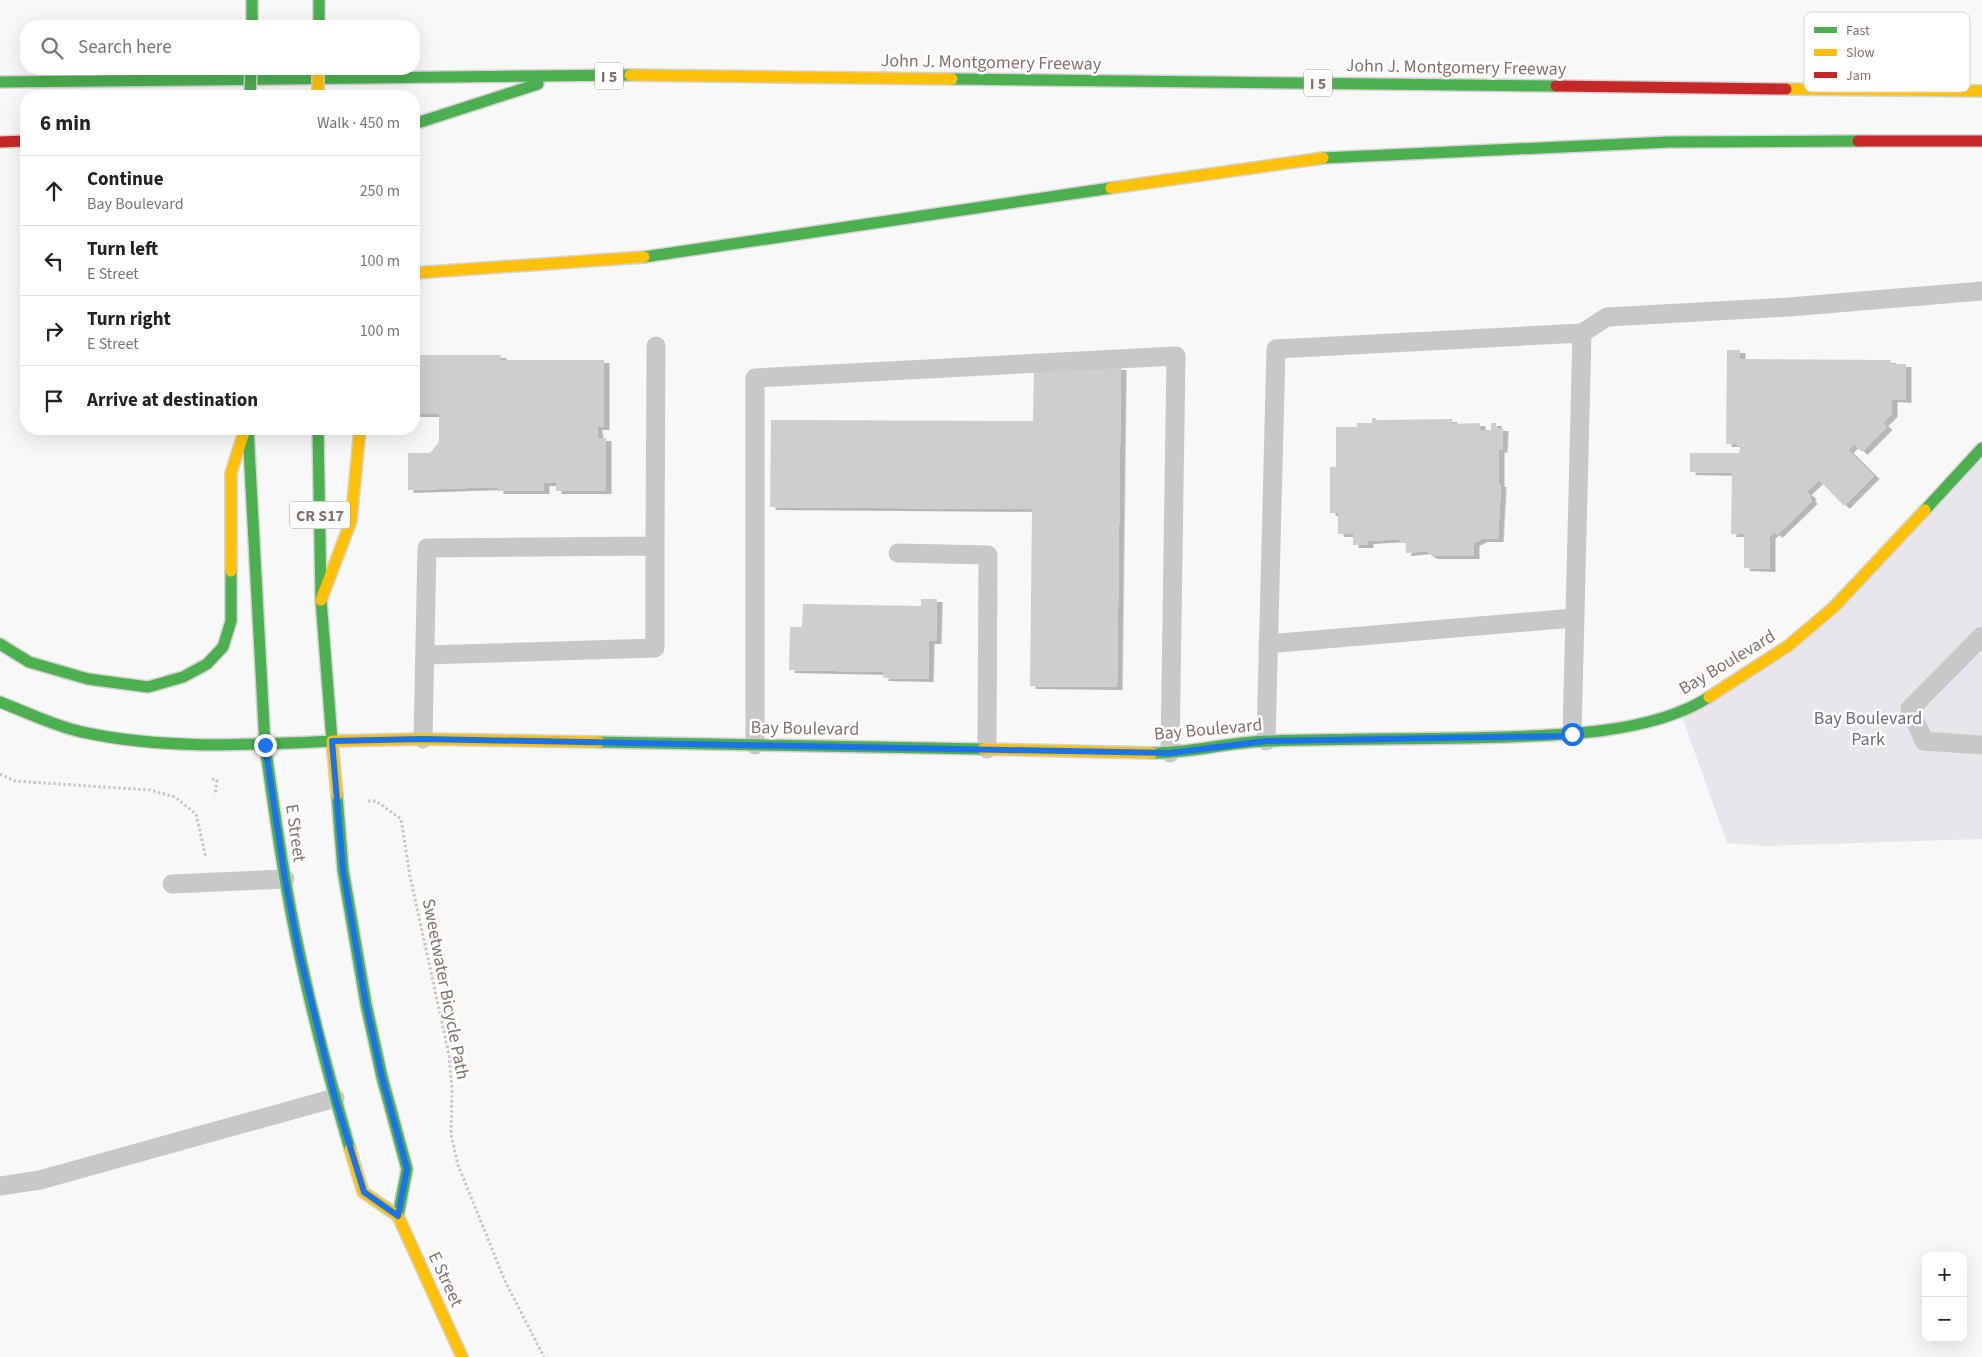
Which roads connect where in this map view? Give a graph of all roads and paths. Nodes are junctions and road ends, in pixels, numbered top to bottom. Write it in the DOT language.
graph roads {
  1 [pos="252,0"];
  2 [pos="319,0"];
  3 [pos="252,20"];
  4 [pos="319,20"];
  5 [pos="251,75"];
  6 [pos="318,75"];
  7 [pos="565,76"];
  8 [pos="0,82"];
  9 [pos="1804,89"];
  10 [pos="250,90"];
  11 [pos="318,90"];
  12 [pos="420,122"];
  13 [pos="20,141"];
  14 [pos="1982,141"];
  15 [pos="0,142"];
  16 [pos="420,273"];
  17 [pos="1982,291"];
  18 [pos="1582,333"];
  19 [pos="656,346"];
  20 [pos="245,435"];
  21 [pos="247,435"];
  22 [pos="318,435"];
  23 [pos="359,435"];
  24 [pos="1982,448"];
  25 [pos="655,546"];
  26 [pos="898,554"];
  27 [pos="321,600"];
  28 [pos="1574,618"];
  29 [pos="1982,636"];
  30 [pos="0,644"];
  31 [pos="1268,644"];
  32 [pos="425,655"];
  33 [pos="0,702"];
  34 [pos="1572,734"];
  35 [pos="423,739"];
  36 [pos="332,741"];
  37 [pos="1266,741"];
  38 [pos="265,745"];
  39 [pos="755,745"];
  40 [pos="1982,745"];
  41 [pos="987,749"];
  42 [pos="1170,753"];
  43 [pos="0,774"];
  44 [pos="217,780"];
  45 [pos="215,795"];
  46 [pos="376,801"];
  47 [pos="285,879"];
  48 [pos="212,882"];
  49 [pos="172,884"];
  50 [pos="335,1098"];
  51 [pos="0,1186"];
  52 [pos="398,1216"];
  53 [pos="462,1357"];
  54 [pos="544,1357"];
  1 -- 3 [label="main road"];
  2 -- 4 [label="main road"];
  5 -- 10 [label="main road, bridge"];
  6 -- 11 [label="main road, bridge"];
  7 -- 8 [label="main road, John J. Montgomery Freeway / I 5"];
  7 -- 9 [label="main road, John J. Montgomery Freeway / I 5"];
  7 -- 12 [label="main road"];
  13 -- 15 [label="main road"];
  14 -- 16 [label="main road"];
  17 -- 18 [label="lane"];
  18 -- 28 [label="lane"];
  18 -- 31 [label="lane"];
  19 -- 25 [label="lane"];
  20 -- 30 [label="main road"];
  21 -- 38 [label="main road, E Street"];
  22 -- 27 [label="main road, CR S17"];
  23 -- 27 [label="main road"];
  24 -- 34 [label="main road, Bay Boulevard"];
  25 -- 32 [label="lane"];
  25 -- 32 [label="lane"];
  26 -- 41 [label="lane"];
  27 -- 36 [label="main road, CR S17"];
  28 -- 31 [label="lane"];
  28 -- 34 [label="lane"];
  29 -- 40 [label="lane"];
  31 -- 37 [label="lane"];
  32 -- 35 [label="lane"];
  33 -- 38 [label="main road, Bay Boulevard"];
  34 -- 37 [label="main road, Bay Boulevard"];
  35 -- 36 [label="main road, Bay Boulevard"];
  35 -- 39 [label="main road, Bay Boulevard"];
  36 -- 38 [label="main road, Bay Boulevard"];
  36 -- 52 [label="main road"];
  37 -- 42 [label="main road, Bay Boulevard"];
  38 -- 47 [label="main road, E Street"];
  39 -- 41 [label="main road, Bay Boulevard"];
  39 -- 42 [label="lane"];
  41 -- 42 [label="main road, Bay Boulevard"];
  43 -- 48 [label="path"];
  44 -- 45 [label="path"];
  46 -- 54 [label="path, Sweetwater Bicycle Path"];
  47 -- 48 [label="lane"];
  47 -- 50 [label="main road, E Street"];
  48 -- 49 [label="lane"];
  50 -- 51 [label="lane"];
  50 -- 52 [label="main road, E Street"];
  52 -- 53 [label="main road, E Street"];
}
